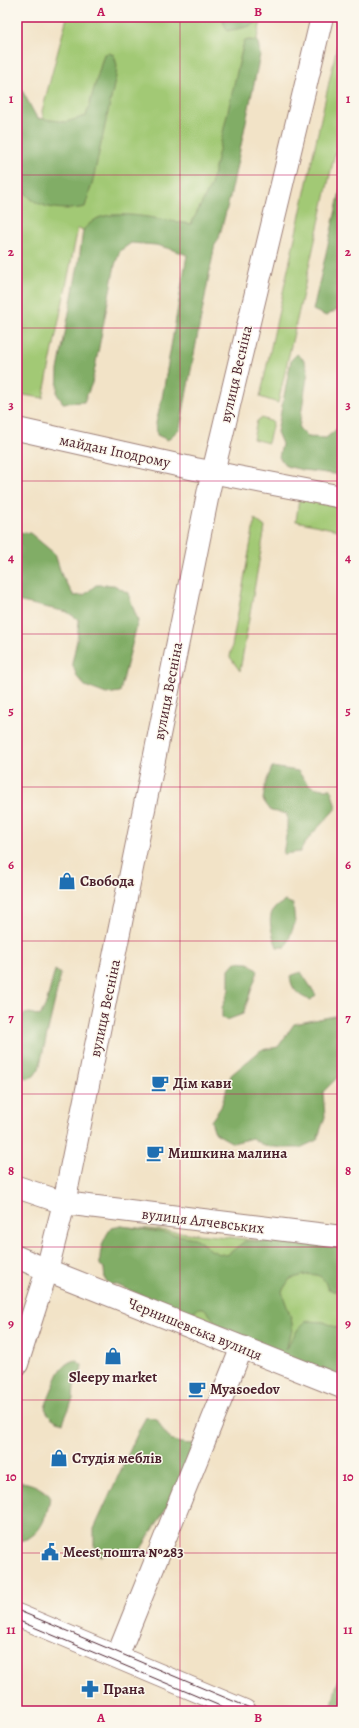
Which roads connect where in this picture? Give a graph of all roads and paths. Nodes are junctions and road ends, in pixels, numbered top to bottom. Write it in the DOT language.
graph roads {
  1 [pos="322,17"];
  2 [pos="17,430"];
  3 [pos="213,472"];
  4 [pos="342,496"];
  5 [pos="17,1187"];
  6 [pos="64,1203"];
  7 [pos="342,1237"];
  8 [pos="17,1257"];
  9 [pos="47,1270"];
  10 [pos="242,1347"];
  11 [pos="17,1364"];
  12 [pos="342,1387"];
  13 [pos="17,1615"];
  14 [pos="117,1657"];
  15 [pos="245,1711"];
  1 -- 3 [label="street, вулиця Весніна"];
  2 -- 3 [label="street, майдан Іподрому"];
  3 -- 4 [label="street, майдан Іподрому"];
  3 -- 6 [label="street, вулиця Весніна"];
  5 -- 6 [label="street"];
  6 -- 7 [label="street, вулиця Алчевських"];
  6 -- 9 [label="street, вулиця Весніна"];
  8 -- 9 [label="street"];
  9 -- 10 [label="street, Чернишевська вулиця"];
  9 -- 11 [label="street, вулиця Весніна"];
  10 -- 12 [label="street, Чернишевська вулиця"];
  10 -- 14 [label="street"];
  13 -- 14 [label="street"];
  14 -- 15 [label="street"];
}
